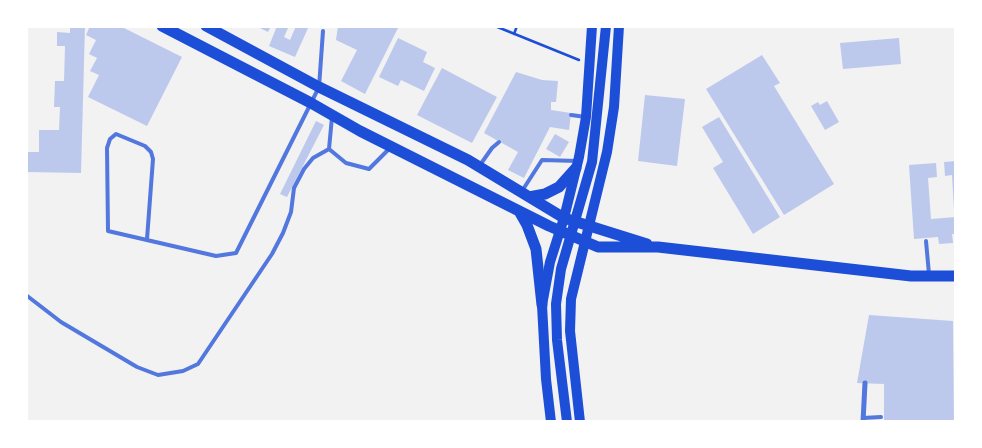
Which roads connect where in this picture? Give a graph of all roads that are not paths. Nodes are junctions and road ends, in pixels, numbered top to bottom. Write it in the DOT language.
graph roads {
  1 [pos="162,26"];
  2 [pos="592,26"];
  3 [pos="606,26"];
  4 [pos="619,26"];
  5 [pos="211,28"];
  6 [pos="323,31"];
  7 [pos="319,87"];
  8 [pos="311,103"];
  9 [pos="332,115"];
  10 [pos="571,115"];
  11 [pos="586,117"];
  12 [pos="499,142"];
  13 [pos="391,146"];
  14 [pos="329,149"];
  15 [pos="606,158"];
  16 [pos="578,162"];
  17 [pos="479,167"];
  18 [pos="525,195"];
  19 [pos="518,211"];
  20 [pos="564,218"];
  21 [pos="590,226"];
  22 [pos="558,231"];
  23 [pos="147,240"];
  24 [pos="926,241"];
  25 [pos="586,243"];
  26 [pos="658,247"];
  27 [pos="929,276"];
  28 [pos="956,276"];
  29 [pos="26,296"];
  30 [pos="542,306"];
  31 [pos="571,311"];
  32 [pos="865,383"];
  33 [pos="881,417"];
  34 [pos="863,420"];
  35 [pos="551,422"];
  36 [pos="567,422"];
  37 [pos="580,422"];
  1 -- 8 [label="main road"];
  2 -- 11 [label="main road"];
  3 -- 36 [label="main road"];
  4 -- 15 [label="main road"];
  5 -- 7 [label="main road"];
  6 -- 7 [label="lane"];
  7 -- 8 [label="lane"];
  7 -- 17 [label="main road"];
  8 -- 9 [label="main road"];
  8 -- 23 [label="lane"];
  9 -- 13 [label="main road"];
  9 -- 14 [label="lane"];
  10 -- 11 [label="lane"];
  11 -- 16 [label="main road"];
  12 -- 17 [label="lane"];
  13 -- 14 [label="lane"];
  13 -- 19 [label="main road"];
  14 -- 29 [label="lane"];
  15 -- 16 [label="main road"];
  15 -- 21 [label="main road"];
  16 -- 18 [label="main road"];
  16 -- 18 [label="lane"];
  16 -- 20 [label="main road"];
  17 -- 18 [label="main road"];
  18 -- 20 [label="main road"];
  19 -- 22 [label="main road"];
  19 -- 30 [label="main road"];
  20 -- 21 [label="main road"];
  20 -- 22 [label="main road"];
  21 -- 25 [label="main road"];
  21 -- 26 [label="main road"];
  22 -- 25 [label="main road"];
  22 -- 30 [label="main road"];
  23 -- 23 [label="lane"];
  24 -- 27 [label="lane"];
  25 -- 26 [label="main road"];
  25 -- 31 [label="main road"];
  26 -- 27 [label="main road"];
  27 -- 28 [label="main road"];
  30 -- 31 [label="main road"];
  30 -- 35 [label="main road"];
  31 -- 37 [label="main road"];
  32 -- 34 [label="street"];
  33 -- 34 [label="lane"];
}
